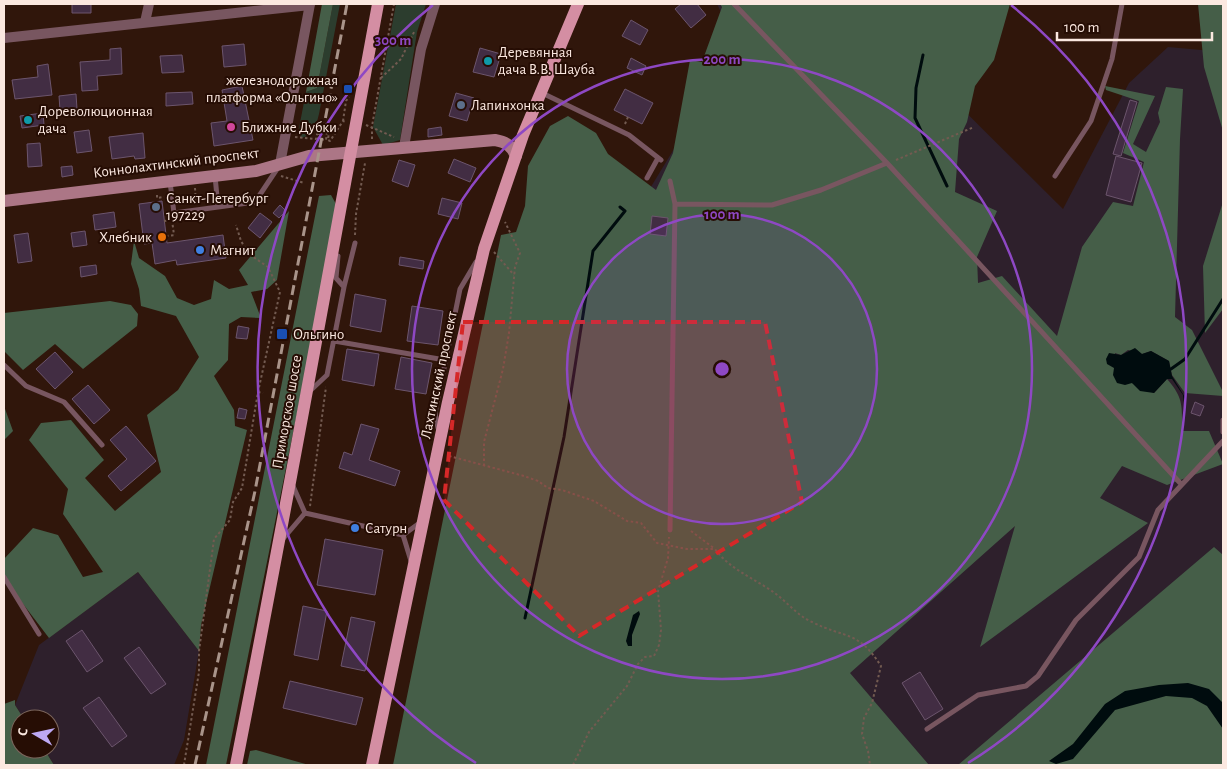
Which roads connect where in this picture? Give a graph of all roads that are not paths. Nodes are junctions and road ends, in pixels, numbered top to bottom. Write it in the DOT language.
graph roads {
  1 [pos="149,4"];
  2 [pos="310,4"];
  3 [pos="378,4"];
  4 [pos="436,4"];
  5 [pos="578,4"];
  6 [pos="734,4"];
  7 [pos="1122,4"];
  8 [pos="145,22"];
  9 [pos="4,38"];
  10 [pos="541,93"];
  11 [pos="404,145"];
  12 [pos="350,152"];
  13 [pos="516,156"];
  14 [pos="888,163"];
  15 [pos="278,169"];
  16 [pos="1055,176"];
  17 [pos="647,178"];
  18 [pos="215,180"];
  19 [pos="670,181"];
  20 [pos="170,185"];
  21 [pos="4,201"];
  22 [pos="674,204"];
  23 [pos="218,207"];
  24 [pos="342,208"];
  25 [pos="355,243"];
  26 [pos="489,250"];
  27 [pos="344,288"];
  28 [pos="334,341"];
  29 [pos="445,360"];
  30 [pos="4,365"];
  31 [pos="304,396"];
  32 [pos="1223,420"];
  33 [pos="1223,432"];
  34 [pos="441,441"];
  35 [pos="1223,441"];
  36 [pos="102,445"];
  37 [pos="291,482"];
  38 [pos="1181,484"];
  39 [pos="307,514"];
  40 [pos="424,519"];
  41 [pos="670,530"];
  42 [pos="403,535"];
  43 [pos="280,543"];
  44 [pos="413,572"];
  45 [pos="4,577"];
  46 [pos="39,634"];
  47 [pos="927,729"];
  48 [pos="236,765"];
  49 [pos="372,765"];
  1 -- 8 [label="street"];
  2 -- 8 [label="street"];
  2 -- 15 [label="street"];
  3 -- 12 [label="main road, Приморское шоссе"];
  4 -- 11 [label="street"];
  5 -- 10 [label="main road, Лахтинский проспект"];
  6 -- 14 [label="lane"];
  7 -- 16 [label="lane"];
  8 -- 9 [label="street"];
  10 -- 13 [label="main road, Лахтинский проспект"];
  10 -- 17 [label="lane"];
  11 -- 12 [label="main road, Коннолахтинский проспект"];
  11 -- 13 [label="main road, Коннолахтинский проспект"];
  12 -- 15 [label="main road, Коннолахтинский проспект"];
  12 -- 24 [label="main road, Приморское шоссе"];
  13 -- 26 [label="main road, Лахтинский проспект"];
  14 -- 22 [label="lane"];
  14 -- 38 [label="lane"];
  15 -- 18 [label="main road, Коннолахтинский проспект"];
  15 -- 23 [label="lane"];
  18 -- 20 [label="main road, Коннолахтинский проспект"];
  18 -- 23 [label="lane"];
  19 -- 22 [label="lane"];
  20 -- 21 [label="main road, Коннолахтинский проспект"];
  20 -- 23 [label="lane"];
  22 -- 41 [label="lane"];
  24 -- 27 [label="lane"];
  24 -- 31 [label="main road, Приморское шоссе"];
  25 -- 27 [label="lane"];
  26 -- 29 [label="lane"];
  26 -- 34 [label="main road, Лахтинский проспект"];
  27 -- 28 [label="lane"];
  28 -- 29 [label="lane"];
  28 -- 31 [label="lane"];
  29 -- 34 [label="lane"];
  30 -- 36 [label="lane"];
  31 -- 37 [label="main road, Приморское шоссе"];
  32 -- 33 [label="lane"];
  34 -- 40 [label="main road, Лахтинский проспект"];
  35 -- 38 [label="lane"];
  37 -- 39 [label="lane"];
  37 -- 43 [label="main road, Приморское шоссе"];
  38 -- 47 [label="lane"];
  39 -- 42 [label="lane"];
  39 -- 43 [label="lane"];
  40 -- 42 [label="lane"];
  40 -- 44 [label="main road, Лахтинский проспект"];
  42 -- 44 [label="lane"];
  43 -- 48 [label="main road, Приморское шоссе"];
  44 -- 49 [label="main road, Лахтинский проспект"];
  45 -- 46 [label="lane"];
}
